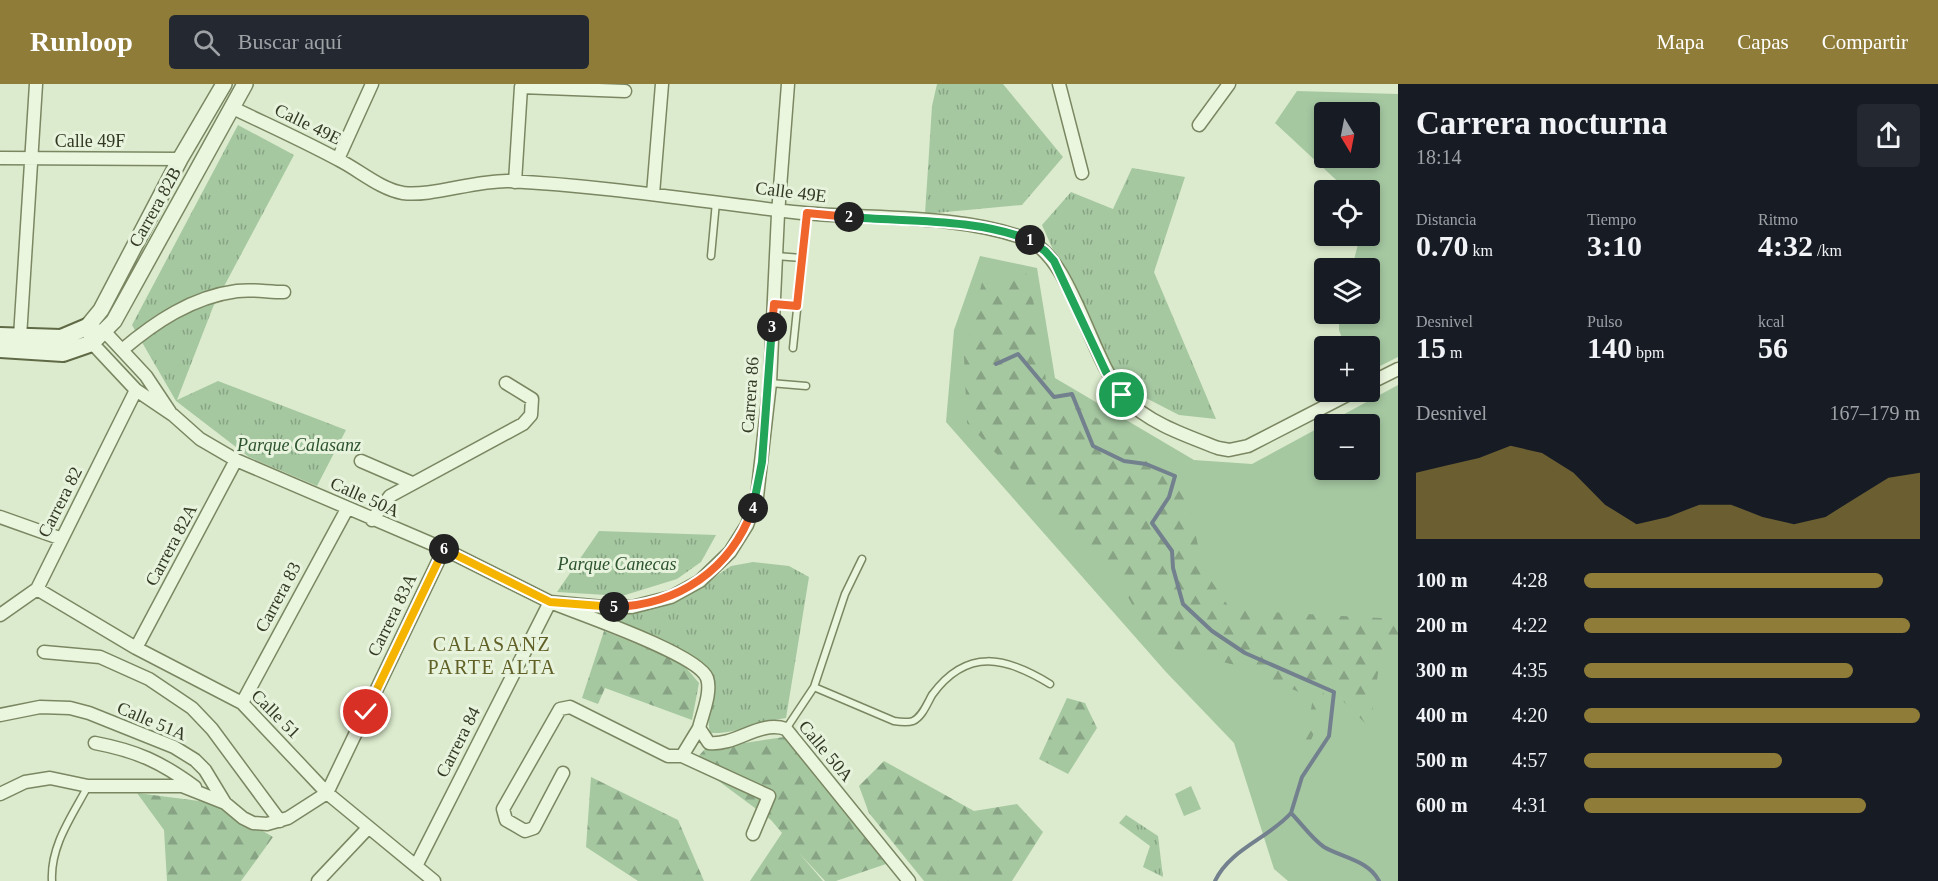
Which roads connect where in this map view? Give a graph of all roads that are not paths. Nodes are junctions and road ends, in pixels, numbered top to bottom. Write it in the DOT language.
graph roads {
  1 [pos="36,84"];
  2 [pos="245,84"];
  3 [pos="372,84"];
  4 [pos="662,84"];
  5 [pos="788,84"];
  6 [pos="1059,84"];
  7 [pos="1229,84"];
  8 [pos="521,85"];
  9 [pos="219,88"];
  10 [pos="625,91"];
  11 [pos="233,108"];
  12 [pos="1199,125"];
  13 [pos="0,158"];
  14 [pos="31,159"];
  15 [pos="180,159"];
  16 [pos="338,159"];
  17 [pos="1082,173"];
  18 [pos="515,182"];
  19 [pos="653,194"];
  20 [pos="716,202"];
  21 [pos="779,209"];
  22 [pos="807,213"];
  23 [pos="711,256"];
  24 [pos="776,256"];
  25 [pos="802,258"];
  26 [pos="284,292"];
  27 [pos="774,304"];
  28 [pos="797,306"];
  29 [pos="105,332"];
  30 [pos="0,336"];
  31 [pos="20,337"];
  32 [pos="82,339"];
  33 [pos="793,348"];
  34 [pos="0,349"];
  35 [pos="122,350"];
  36 [pos="1398,369"];
  37 [pos="1380,378"];
  38 [pos="506,383"];
  39 [pos="770,383"];
  40 [pos="806,386"];
  41 [pos="136,390"];
  42 [pos="1334,402"];
  43 [pos="172,416"];
  44 [pos="237,460"];
  45 [pos="361,461"];
  46 [pos="412,483"];
  47 [pos="347,509"];
  48 [pos="0,517"];
  49 [pos="372,520"];
  50 [pos="62,539"];
  51 [pos="444,549"];
  52 [pos="862,559"];
  53 [pos="700,581"];
  54 [pos="37,589"];
  55 [pos="550,602"];
  56 [pos="0,615"];
  57 [pos="136,648"];
  58 [pos="44,652"];
  59 [pos="1050,684"];
  60 [pos="814,687"];
  61 [pos="242,703"];
  62 [pos="0,715"];
  63 [pos="699,728"];
  64 [pos="786,729"];
  65 [pos="95,744"];
  66 [pos="682,756"];
  67 [pos="562,773"];
  68 [pos="88,786"];
  69 [pos="201,791"];
  70 [pos="327,793"];
  71 [pos="0,794"];
  72 [pos="225,803"];
  73 [pos="280,821"];
  74 [pos="368,828"];
  75 [pos="753,834"];
  76 [pos="416,866"];
  77 [pos="52,881"];
  78 [pos="318,881"];
  79 [pos="434,881"];
  80 [pos="909,881"];
  1 -- 14 [label="street"];
  2 -- 11 [label="street, Carrera 82B"];
  3 -- 16 [label="street"];
  4 -- 19 [label="street"];
  5 -- 21 [label="street, Carrera 86"];
  6 -- 17 [label="street"];
  7 -- 12 [label="street"];
  8 -- 10 [label="street"];
  8 -- 18 [label="street"];
  9 -- 15 [label="street, Carrera 82B"];
  11 -- 16 [label="street, Calle 49E"];
  11 -- 29 [label="street, Carrera 82B"];
  13 -- 14 [label="street, Calle 49F"];
  14 -- 15 [label="street, Calle 49F"];
  14 -- 31 [label="street"];
  15 -- 32 [label="street, Carrera 82B"];
  16 -- 18 [label="street, Calle 49E"];
  18 -- 19 [label="street, Calle 49E"];
  19 -- 20 [label="street, Calle 49E"];
  20 -- 21 [label="street, Calle 49E"];
  20 -- 23 [label="lane"];
  21 -- 22 [label="street, Calle 49E"];
  21 -- 24 [label="street, Carrera 86"];
  22 -- 25 [label="lane"];
  22 -- 42 [label="street, Calle 49E"];
  24 -- 25 [label="lane"];
  24 -- 27 [label="street, Carrera 86"];
  25 -- 28 [label="lane"];
  26 -- 35 [label="street"];
  27 -- 28 [label="lane"];
  27 -- 39 [label="street, Carrera 86"];
  28 -- 33 [label="lane"];
  29 -- 32 [label="street, Carrera 82B"];
  29 -- 35 [label="street, Calle 50A"];
  30 -- 31 [label="main road"];
  31 -- 32 [label="main road"];
  32 -- 34 [label="main road"];
  32 -- 41 [label="street, Calle 50A"];
  35 -- 43 [label="street, Calle 50A"];
  36 -- 37 [label="street"];
  38 -- 46 [label="street"];
  39 -- 40 [label="lane"];
  39 -- 53 [label="street, Carrera 86"];
  41 -- 43 [label="street, Calle 50A"];
  41 -- 50 [label="street, Carrera 82"];
  43 -- 44 [label="street, Calle 50A"];
  44 -- 47 [label="street, Calle 50A"];
  44 -- 57 [label="street, Carrera 82A"];
  45 -- 46 [label="street"];
  46 -- 49 [label="street"];
  47 -- 49 [label="street, Calle 50A"];
  47 -- 61 [label="street, Carrera 83"];
  48 -- 50 [label="street"];
  49 -- 51 [label="street, Calle 50A"];
  50 -- 54 [label="street, Carrera 82"];
  51 -- 55 [label="street, Calle 50A"];
  51 -- 70 [label="street, Carrera 83A"];
  52 -- 60 [label="lane"];
  53 -- 55 [label="street, Calle 50A"];
  54 -- 56 [label="street, Carrera 82"];
  54 -- 57 [label="street, Calle 51"];
  55 -- 63 [label="street, Calle 50A"];
  55 -- 76 [label="street, Carrera 84"];
  57 -- 61 [label="street, Calle 51"];
  58 -- 73 [label="street"];
  59 -- 60 [label="lane"];
  60 -- 64 [label="lane"];
  61 -- 70 [label="street, Calle 51"];
  62 -- 72 [label="street, Calle 51A"];
  63 -- 64 [label="street, Calle 50A"];
  63 -- 66 [label="street"];
  64 -- 80 [label="street, Calle 50A"];
  65 -- 69 [label="street"];
  66 -- 67 [label="street"];
  66 -- 75 [label="street"];
  68 -- 69 [label="street"];
  68 -- 71 [label="street"];
  68 -- 77 [label="lane"];
  69 -- 72 [label="street"];
  70 -- 73 [label="street, Calle 51A"];
  70 -- 74 [label="street, Calle 51"];
  72 -- 73 [label="street, Calle 51A"];
  74 -- 76 [label="street, Calle 51"];
  74 -- 78 [label="street"];
  76 -- 79 [label="street, Calle 51"];
}
